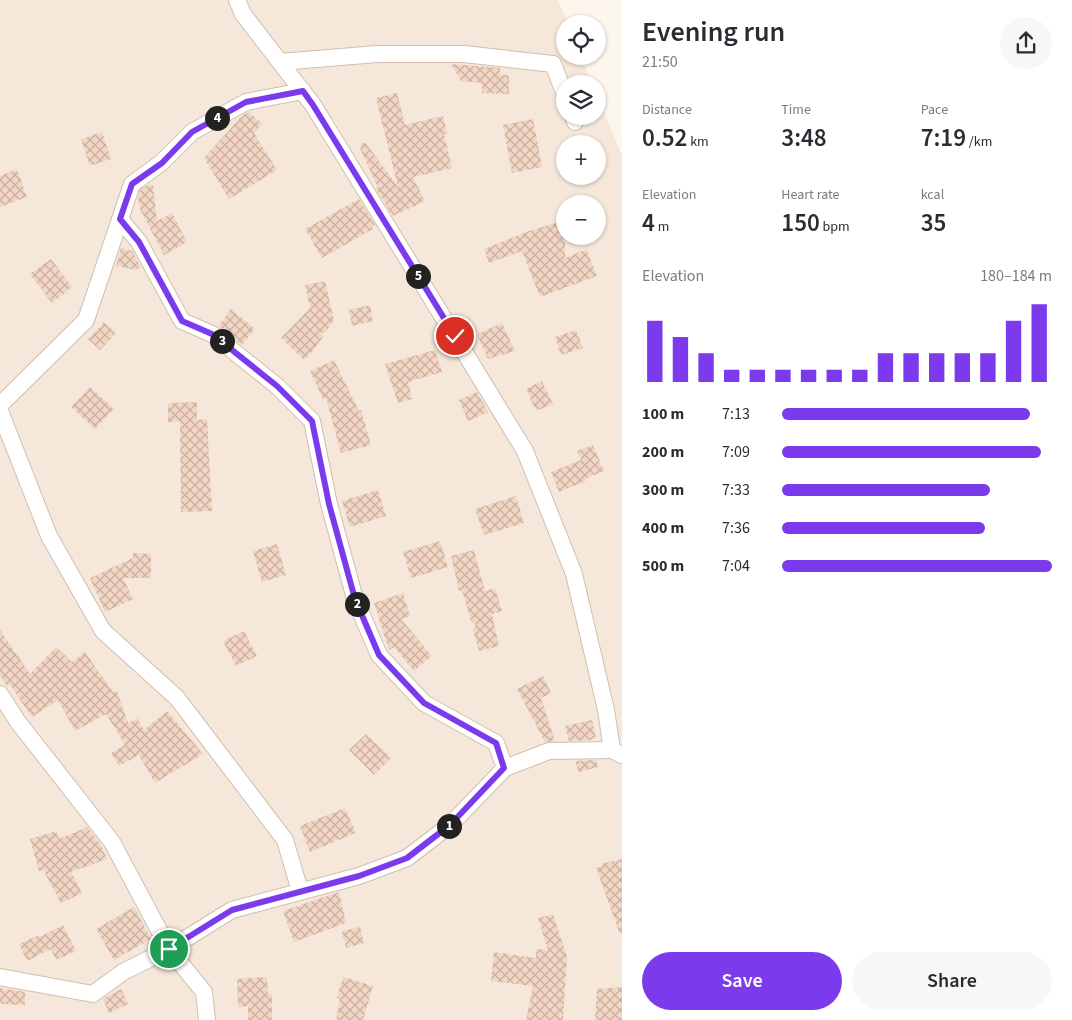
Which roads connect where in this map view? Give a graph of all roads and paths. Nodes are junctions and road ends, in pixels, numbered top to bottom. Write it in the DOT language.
graph roads {
  1 [pos="237,0"];
  2 [pos="280,62"];
  3 [pos="557,75"];
  4 [pos="303,91"];
  5 [pos="120,219"];
  6 [pos="0,405"];
  7 [pos="0,411"];
  8 [pos="0,694"];
  9 [pos="0,715"];
  10 [pos="18,722"];
  11 [pos="617,753"];
  12 [pos="504,768"];
  13 [pos="300,891"];
  14 [pos="169,949"];
  15 [pos="0,978"];
  16 [pos="207,1020"];
  1 -- 2 [label="street"];
  2 -- 3 [label="street"];
  2 -- 4 [label="street"];
  4 -- 5 [label="street"];
  4 -- 11 [label="street"];
  5 -- 6 [label="street"];
  5 -- 12 [label="street"];
  7 -- 13 [label="street"];
  8 -- 10 [label="street"];
  9 -- 10 [label="street"];
  10 -- 14 [label="street"];
  11 -- 12 [label="street"];
  12 -- 13 [label="street"];
  13 -- 14 [label="street"];
  14 -- 15 [label="street"];
  14 -- 16 [label="street"];
}
